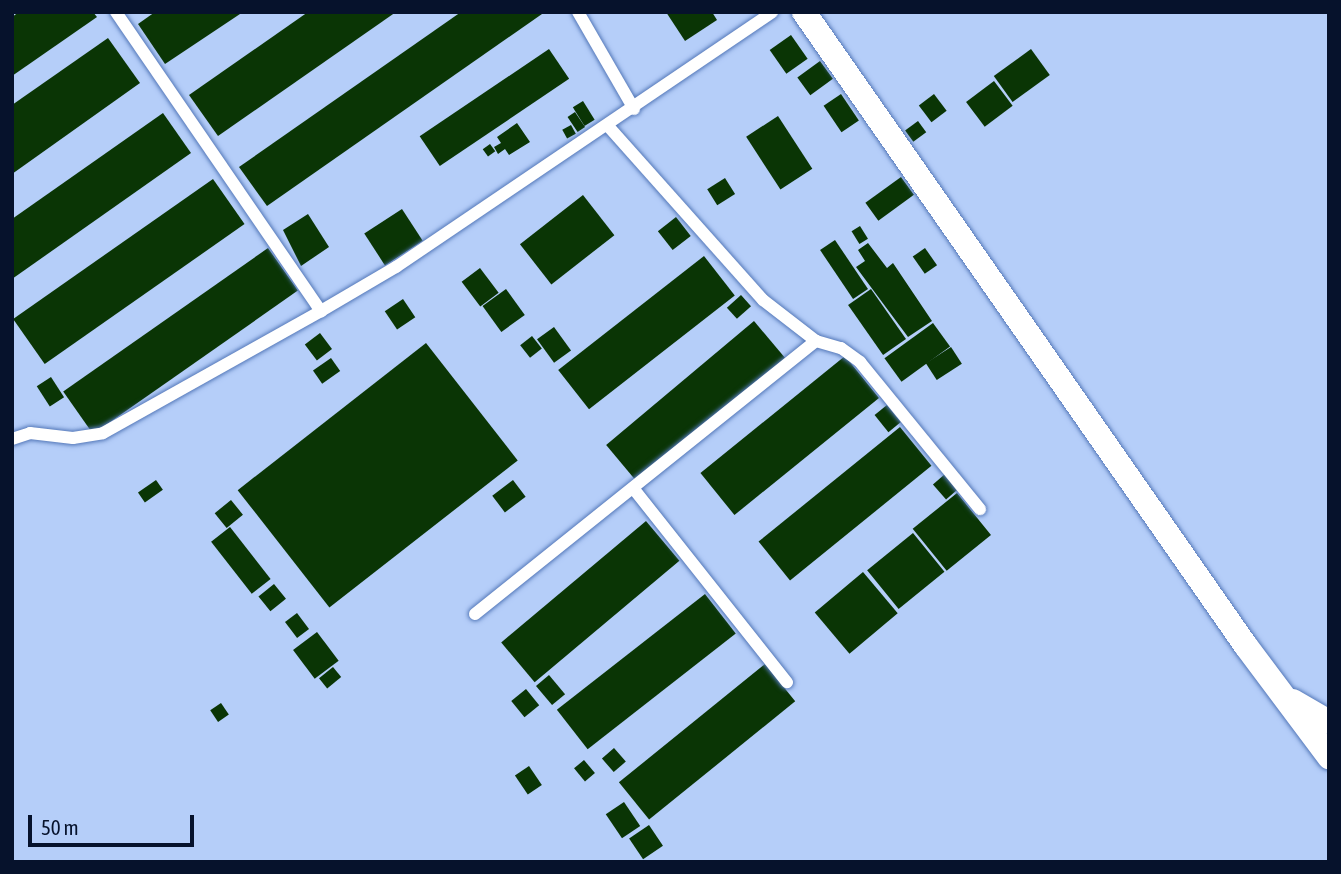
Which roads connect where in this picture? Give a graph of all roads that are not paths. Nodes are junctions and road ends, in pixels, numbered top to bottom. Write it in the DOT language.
graph roads {
  1 [pos="116,12"];
  2 [pos="578,12"];
  3 [pos="772,12"];
  4 [pos="804,12"];
  5 [pos="634,109"];
  6 [pos="608,126"];
  7 [pos="321,311"];
  8 [pos="816,341"];
  9 [pos="12,439"];
  10 [pos="633,488"];
  11 [pos="980,509"];
  12 [pos="475,614"];
  13 [pos="787,682"];
  14 [pos="1286,696"];
  15 [pos="1329,722"];
  16 [pos="1329,757"];
  1 -- 7 [label="lane"];
  2 -- 5 [label="lane"];
  3 -- 5 [label="lane"];
  4 -- 14 [label="street"];
  5 -- 6 [label="lane"];
  6 -- 7 [label="lane"];
  6 -- 8 [label="lane"];
  7 -- 9 [label="lane"];
  8 -- 10 [label="lane"];
  8 -- 11 [label="lane"];
  10 -- 12 [label="lane"];
  10 -- 13 [label="lane"];
  14 -- 15 [label="street"];
  14 -- 16 [label="street"];
}
